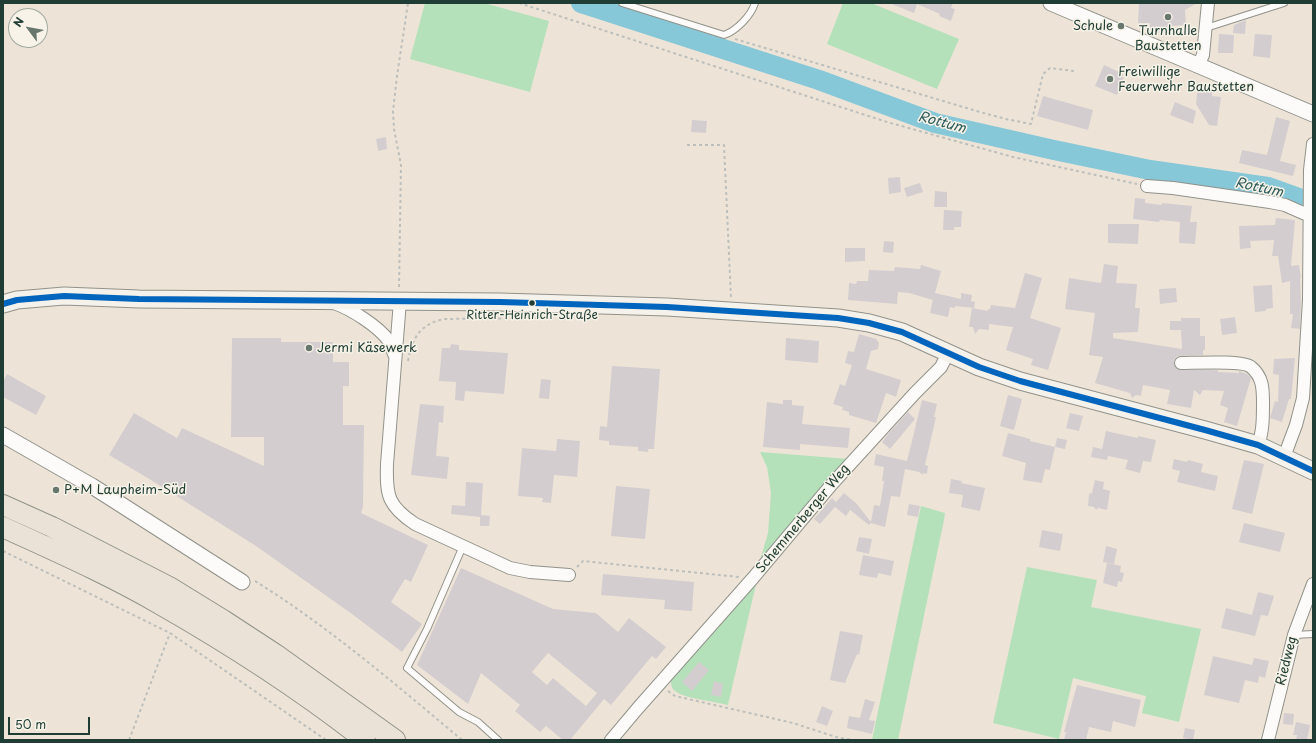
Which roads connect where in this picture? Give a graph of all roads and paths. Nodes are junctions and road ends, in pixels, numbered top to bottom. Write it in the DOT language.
graph roads {
  1 [pos="408,3"];
  2 [pos="518,3"];
  3 [pos="622,3"];
  4 [pos="755,3"];
  5 [pos="1051,3"];
  6 [pos="1208,3"];
  7 [pos="1284,3"];
  8 [pos="1206,28"];
  9 [pos="724,35"];
  10 [pos="1198,66"];
  11 [pos="1074,71"];
  12 [pos="1313,114"];
  13 [pos="1313,144"];
  14 [pos="687,146"];
  15 [pos="1147,186"];
  16 [pos="1310,213"];
  17 [pos="1311,242"];
  18 [pos="328,300"];
  19 [pos="400,301"];
  20 [pos="3,304"];
  21 [pos="732,311"];
  22 [pos="543,318"];
  23 [pos="948,353"];
  24 [pos="396,359"];
  25 [pos="1181,363"];
  26 [pos="406,367"];
  27 [pos="3,435"];
  28 [pos="1258,446"];
  29 [pos="1284,457"];
  30 [pos="1313,471"];
  31 [pos="3,505"];
  32 [pos="3,527"];
  33 [pos="463,546"];
  34 [pos="3,551"];
  35 [pos="569,575"];
  36 [pos="753,578"];
  37 [pos="242,582"];
  38 [pos="1313,584"];
  39 [pos="170,633"];
  40 [pos="1294,634"];
  41 [pos="1313,634"];
  42 [pos="659,686"];
  43 [pos="129,740"];
  44 [pos="326,740"];
  45 [pos="365,740"];
  46 [pos="395,740"];
  47 [pos="498,740"];
  48 [pos="611,740"];
  49 [pos="852,740"];
  50 [pos="1268,740"];
  1 -- 19 [label="path"];
  2 -- 15 [label="path"];
  3 -- 9 [label="lane"];
  4 -- 9 [label="lane"];
  5 -- 10 [label="street"];
  6 -- 8 [label="street"];
  7 -- 8 [label="lane"];
  8 -- 10 [label="street"];
  9 -- 11 [label="path"];
  10 -- 12 [label="street"];
  13 -- 16 [label="street"];
  14 -- 21 [label="path"];
  15 -- 16 [label="street"];
  16 -- 17 [label="street"];
  17 -- 29 [label="street"];
  18 -- 19 [label="main road"];
  18 -- 20 [label="main road"];
  18 -- 24 [label="street"];
  19 -- 21 [label="main road"];
  19 -- 24 [label="street"];
  21 -- 23 [label="main road"];
  22 -- 26 [label="path"];
  23 -- 28 [label="main road"];
  23 -- 36 [label="street, Schemmerberger Weg"];
  24 -- 33 [label="street"];
  25 -- 28 [label="street"];
  27 -- 37 [label="street"];
  28 -- 29 [label="main road"];
  29 -- 30 [label="main road"];
  31 -- 46 [label="highway"];
  32 -- 45 [label="highway"];
  33 -- 35 [label="street"];
  33 -- 47 [label="lane"];
  34 -- 39 [label="path"];
  35 -- 36 [label="path"];
  36 -- 42 [label="street, Schemmerberger Weg"];
  38 -- 40 [label="street, Riedweg"];
  39 -- 43 [label="path"];
  39 -- 44 [label="path"];
  40 -- 41 [label="lane"];
  40 -- 50 [label="street, Riedweg"];
  42 -- 48 [label="street, Schemmerberger Weg"];
  42 -- 49 [label="path"];
}
